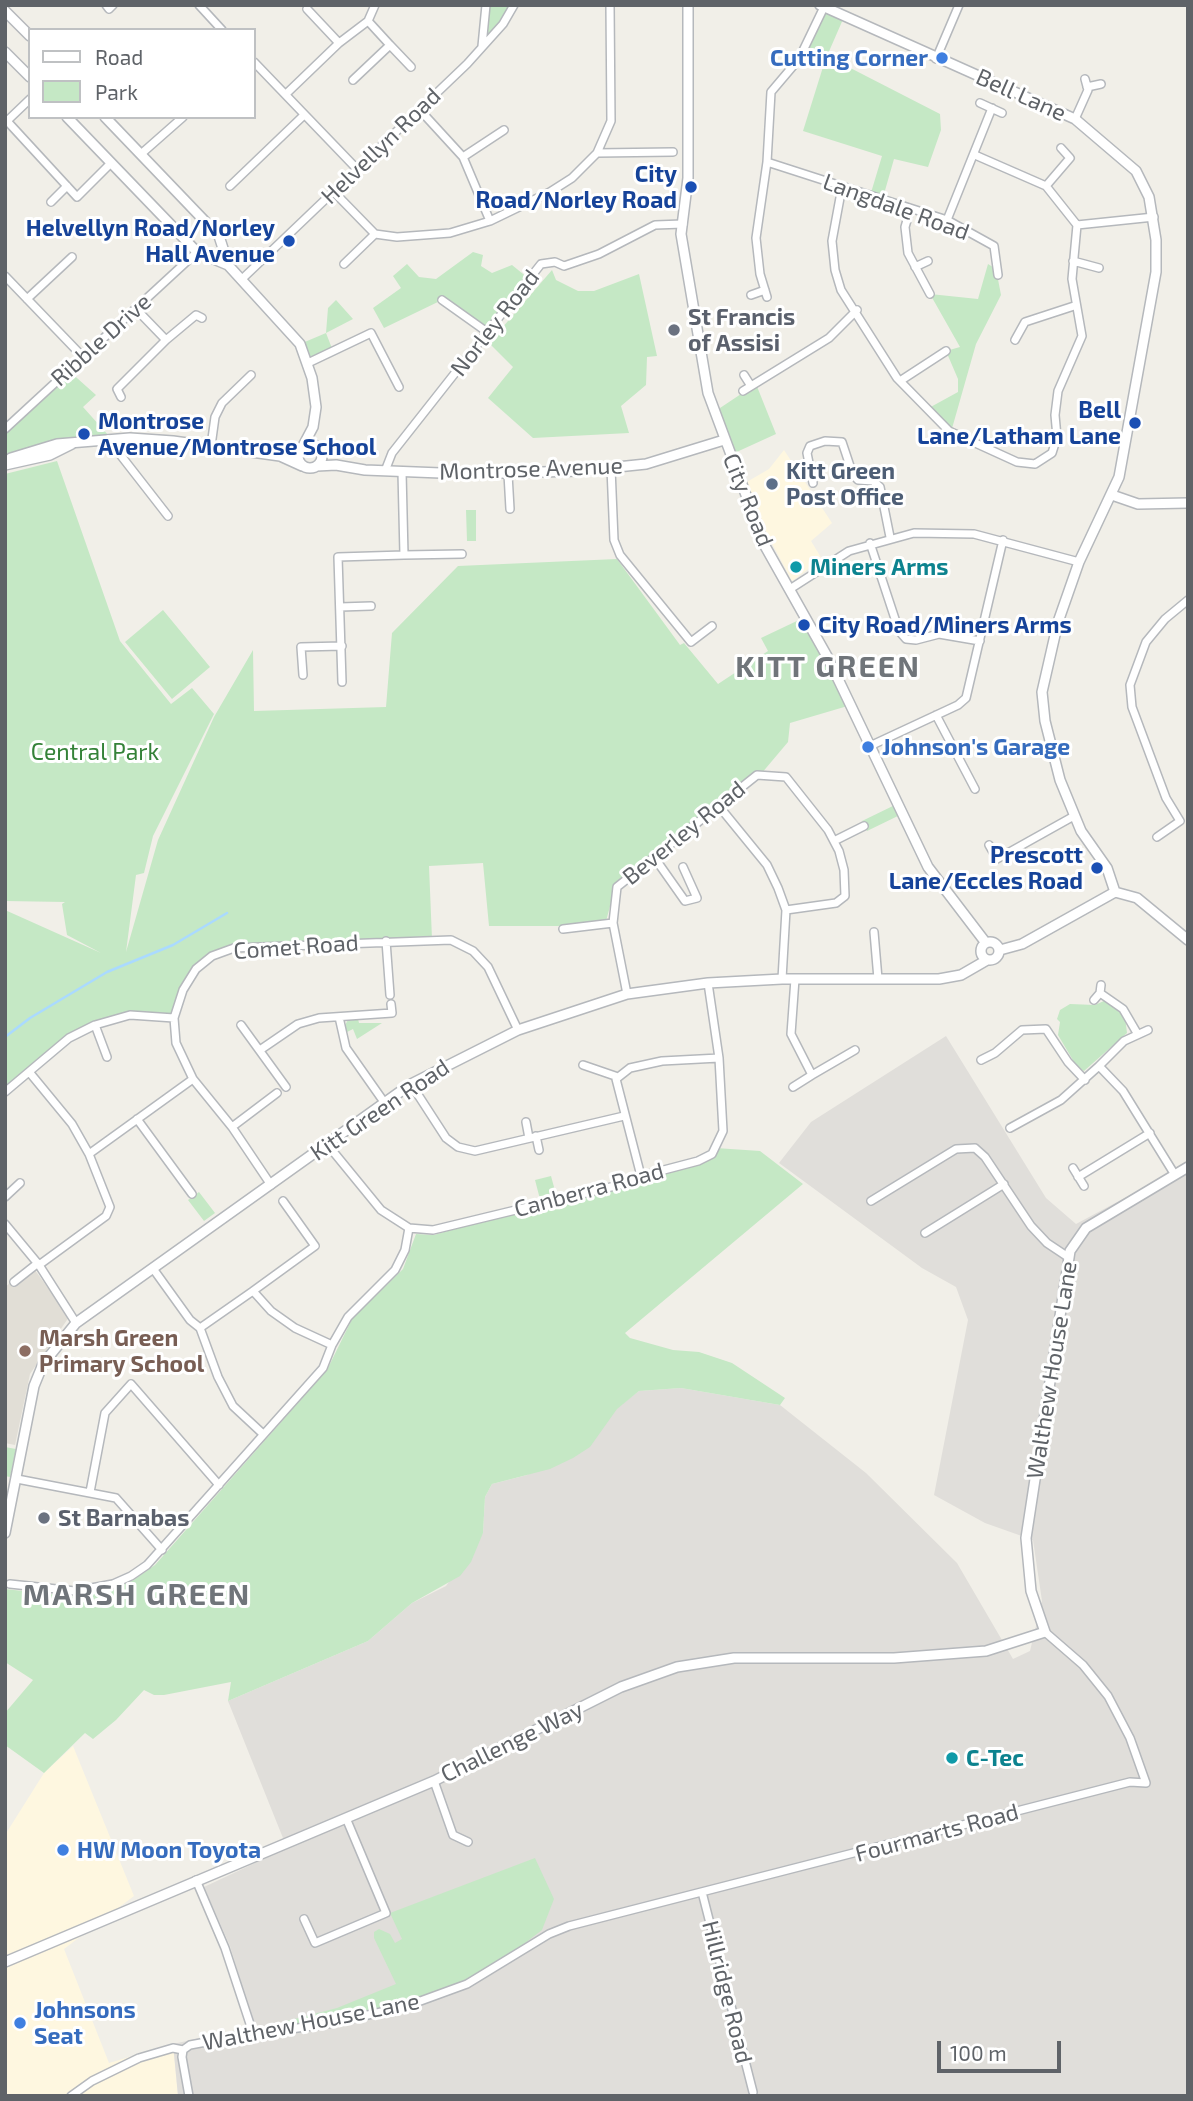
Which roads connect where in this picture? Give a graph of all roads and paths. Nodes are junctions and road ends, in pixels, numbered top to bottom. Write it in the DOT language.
graph roads {
  1 [pos="106,5"];
  2 [pos="113,5"];
  3 [pos="199,5"];
  4 [pos="375,5"];
  5 [pos="486,5"];
  6 [pos="514,5"];
  7 [pos="610,5"];
  8 [pos="688,5"];
  9 [pos="959,5"];
  10 [pos="822,6"];
  11 [pos="307,9"];
  12 [pos="5,11"];
  13 [pos="368,21"];
  14 [pos="220,28"];
  15 [pos="28,34"];
  16 [pos="339,43"];
  17 [pos="390,46"];
  18 [pos="482,46"];
  19 [pos="5,52"];
  20 [pos="936,59"];
  21 [pos="256,64"];
  22 [pos="411,67"];
  23 [pos="28,76"];
  24 [pos="353,80"];
  25 [pos="1101,84"];
  26 [pos="286,94"];
  27 [pos="28,101"];
  28 [pos="980,103"];
  29 [pos="992,108"];
  30 [pos="419,109"];
  31 [pos="1002,113"];
  32 [pos="303,116"];
  33 [pos="69,119"];
  34 [pos="107,119"];
  35 [pos="181,119"];
  36 [pos="1075,119"];
  37 [pos="504,130"];
  38 [pos="1061,148"];
  39 [pos="673,152"];
  40 [pos="597,153"];
  41 [pos="141,154"];
  42 [pos="975,155"];
  43 [pos="463,158"];
  44 [pos="767,162"];
  45 [pos="111,163"];
  46 [pos="356,168"];
  47 [pos="67,186"];
  48 [pos="230,186"];
  49 [pos="1046,186"];
  50 [pos="842,187"];
  51 [pos="334,192"];
  52 [pos="51,202"];
  53 [pos="911,210"];
  54 [pos="1154,217"];
  55 [pos="947,220"];
  56 [pos="489,221"];
  57 [pos="682,224"];
  58 [pos="1077,225"];
  59 [pos="375,234"];
  60 [pos="222,248"];
  61 [pos="197,252"];
  62 [pos="72,257"];
  63 [pos="212,257"];
  64 [pos="929,261"];
  65 [pos="1073,261"];
  66 [pos="344,264"];
  67 [pos="228,265"];
  68 [pos="915,267"];
  69 [pos="1099,268"];
  70 [pos="998,275"];
  71 [pos="5,276"];
  72 [pos="242,280"];
  73 [pos="930,294"];
  74 [pos="751,295"];
  75 [pos="27,299"];
  76 [pos="442,300"];
  77 [pos="1074,306"];
  78 [pos="136,309"];
  79 [pos="857,310"];
  80 [pos="202,318"];
  81 [pos="487,332"];
  82 [pos="166,340"];
  83 [pos="1015,340"];
  84 [pos="946,351"];
  85 [pos="82,356"];
  86 [pos="309,363"];
  87 [pos="251,375"];
  88 [pos="744,375"];
  89 [pos="900,381"];
  90 [pos="751,386"];
  91 [pos="399,387"];
  92 [pos="743,391"];
  93 [pos="121,397"];
  94 [pos="313,426"];
  95 [pos="5,429"];
  96 [pos="108,439"];
  97 [pos="724,440"];
  98 [pos="211,446"];
  99 [pos="302,447"];
  100 [pos="321,450"];
  101 [pos="280,456"];
  102 [pos="5,464"];
  103 [pos="336,465"];
  104 [pos="302,466"];
  105 [pos="317,466"];
  106 [pos="611,468"];
  107 [pos="385,471"];
  108 [pos="402,472"];
  109 [pos="509,474"];
  110 [pos="813,483"];
  111 [pos="1112,495"];
  112 [pos="1188,503"];
  113 [pos="510,509"];
  114 [pos="168,516"];
  115 [pos="890,537"];
  116 [pos="1003,540"];
  117 [pos="870,543"];
  118 [pos="462,554"];
  119 [pos="404,555"];
  120 [pos="1079,562"];
  121 [pos="790,589"];
  122 [pos="1188,600"];
  123 [pos="371,606"];
  124 [pos="340,607"];
  125 [pos="712,626"];
  126 [pos="980,641"];
  127 [pos="342,646"];
  128 [pos="303,675"];
  129 [pos="342,682"];
  130 [pos="936,715"];
  131 [pos="870,746"];
  132 [pos="975,789"];
  133 [pos="718,805"];
  134 [pos="1074,816"];
  135 [pos="864,826"];
  136 [pos="1157,837"];
  137 [pos="834,841"];
  138 [pos="989,845"];
  139 [pos="654,857"];
  140 [pos="683,867"];
  141 [pos="1115,892"];
  142 [pos="786,910"];
  143 [pos="613,923"];
  144 [pos="562,929"];
  145 [pos="874,932"];
  146 [pos="1188,940"];
  147 [pos="386,941"];
  148 [pos="986,943"];
  149 [pos="1000,950"];
  150 [pos="987,960"];
  151 [pos="782,979"];
  152 [pos="794,979"];
  153 [pos="878,979"];
  154 [pos="708,983"];
  155 [pos="390,995"];
  156 [pos="627,995"];
  157 [pos="1094,1000"];
  158 [pos="391,1004"];
  159 [pos="339,1017"];
  160 [pos="174,1018"];
  161 [pos="1053,1023"];
  162 [pos="95,1025"];
  163 [pos="241,1025"];
  164 [pos="518,1030"];
  165 [pos="1148,1030"];
  166 [pos="1051,1032"];
  167 [pos="1137,1033"];
  168 [pos="260,1050"];
  169 [pos="855,1050"];
  170 [pos="107,1057"];
  171 [pos="719,1058"];
  172 [pos="981,1060"];
  173 [pos="583,1065"];
  174 [pos="1099,1066"];
  175 [pos="30,1073"];
  176 [pos="812,1075"];
  177 [pos="618,1077"];
  178 [pos="193,1079"];
  179 [pos="1084,1080"];
  180 [pos="411,1084"];
  181 [pos="286,1087"];
  182 [pos="793,1087"];
  183 [pos="5,1092"];
  184 [pos="277,1093"];
  185 [pos="384,1102"];
  186 [pos="624,1116"];
  187 [pos="137,1119"];
  188 [pos="526,1122"];
  189 [pos="232,1127"];
  190 [pos="1010,1128"];
  191 [pos="1150,1133"];
  192 [pos="533,1137"];
  193 [pos="327,1144"];
  194 [pos="539,1150"];
  195 [pos="89,1154"];
  196 [pos="1188,1167"];
  197 [pos="1073,1168"];
  198 [pos="1175,1175"];
  199 [pos="640,1176"];
  200 [pos="1078,1177"];
  201 [pos="20,1183"];
  202 [pos="271,1185"];
  203 [pos="1004,1185"];
  204 [pos="1084,1186"];
  205 [pos="192,1194"];
  206 [pos="5,1197"];
  207 [pos="283,1201"];
  208 [pos="871,1201"];
  209 [pos="434,1221"];
  210 [pos="5,1224"];
  211 [pos="409,1228"];
  212 [pos="433,1230"];
  213 [pos="925,1233"];
  214 [pos="1068,1257"];
  215 [pos="38,1264"];
  216 [pos="154,1270"];
  217 [pos="14,1282"];
  218 [pos="253,1291"];
  219 [pos="76,1323"];
  220 [pos="200,1328"];
  221 [pos="332,1345"];
  222 [pos="262,1433"];
  223 [pos="16,1479"];
  224 [pos="219,1485"];
  225 [pos="90,1492"];
  226 [pos="8,1512"];
  227 [pos="5,1533"];
  228 [pos="162,1550"];
  229 [pos="10,1584"];
  230 [pos="1045,1632"];
  231 [pos="433,1781"];
  232 [pos="346,1818"];
  233 [pos="468,1842"];
  234 [pos="196,1880"];
  235 [pos="702,1892"];
  236 [pos="304,1919"];
  237 [pos="549,1934"];
  238 [pos="5,1962"];
  239 [pos="252,2030"];
  240 [pos="183,2050"];
  241 [pos="753,2091"];
  242 [pos="71,2096"];
  243 [pos="189,2096"];
  1 -- 2 [label="street"];
  3 -- 14 [label="street"];
  4 -- 13 [label="street"];
  5 -- 18 [label="street"];
  6 -- 18 [label="street, Helvellyn Road"];
  7 -- 40 [label="street"];
  8 -- 57 [label="street, City Road"];
  9 -- 20 [label="street"];
  10 -- 20 [label="street, Bell Lane"];
  10 -- 44 [label="street"];
  11 -- 16 [label="street"];
  12 -- 15 [label="street"];
  13 -- 16 [label="street"];
  13 -- 17 [label="street"];
  16 -- 26 [label="street"];
  17 -- 22 [label="street"];
  17 -- 24 [label="street"];
  18 -- 30 [label="street, Helvellyn Road"];
  19 -- 23 [label="street"];
  20 -- 36 [label="street, Bell Lane"];
  21 -- 26 [label="street"];
  25 -- 36 [label="street"];
  26 -- 32 [label="street"];
  27 -- 47 [label="street"];
  28 -- 29 [label="street"];
  29 -- 31 [label="street"];
  29 -- 42 [label="street"];
  30 -- 43 [label="street"];
  30 -- 46 [label="street, Helvellyn Road"];
  32 -- 46 [label="street"];
  32 -- 48 [label="street"];
  33 -- 45 [label="street"];
  34 -- 41 [label="street"];
  35 -- 41 [label="street"];
  36 -- 54 [label="street, Bell Lane"];
  37 -- 43 [label="street"];
  38 -- 49 [label="street"];
  39 -- 40 [label="street"];
  40 -- 56 [label="street"];
  41 -- 60 [label="street"];
  42 -- 49 [label="street"];
  42 -- 55 [label="street"];
  43 -- 56 [label="street"];
  44 -- 50 [label="street, Langdale Road"];
  44 -- 74 [label="street"];
  45 -- 47 [label="street"];
  45 -- 61 [label="street"];
  46 -- 51 [label="street, Helvellyn Road"];
  47 -- 52 [label="street"];
  49 -- 58 [label="street"];
  50 -- 53 [label="street, Langdale Road"];
  50 -- 79 [label="street"];
  51 -- 59 [label="street"];
  51 -- 72 [label="street, Helvellyn Road"];
  53 -- 55 [label="street, Langdale Road"];
  53 -- 68 [label="street"];
  54 -- 58 [label="street"];
  54 -- 111 [label="street, Bell Lane"];
  55 -- 70 [label="street, Langdale Road"];
  56 -- 59 [label="street"];
  57 -- 81 [label="street, Norley Road"];
  57 -- 97 [label="street, City Road"];
  58 -- 65 [label="street"];
  59 -- 66 [label="street"];
  60 -- 63 [label="street"];
  60 -- 67 [label="street"];
  61 -- 63 [label="street"];
  61 -- 78 [label="street, Ribble Drive"];
  62 -- 75 [label="street"];
  63 -- 67 [label="street"];
  64 -- 68 [label="street"];
  65 -- 69 [label="street"];
  65 -- 77 [label="street"];
  67 -- 72 [label="street"];
  68 -- 73 [label="street"];
  71 -- 75 [label="street"];
  72 -- 86 [label="street"];
  75 -- 85 [label="street"];
  76 -- 81 [label="street"];
  77 -- 83 [label="street"];
  77 -- 89 [label="street"];
  78 -- 82 [label="street"];
  78 -- 85 [label="street, Ribble Drive"];
  79 -- 89 [label="street"];
  79 -- 90 [label="street"];
  80 -- 82 [label="street"];
  81 -- 107 [label="street, Norley Road"];
  82 -- 93 [label="street"];
  84 -- 89 [label="street"];
  85 -- 95 [label="street, Ribble Drive"];
  86 -- 91 [label="street"];
  86 -- 94 [label="street"];
  87 -- 98 [label="street"];
  88 -- 90 [label="street"];
  90 -- 92 [label="street"];
  94 -- 99 [label="street"];
  94 -- 100 [label="street"];
  96 -- 98 [label="street"];
  96 -- 102 [label="street"];
  96 -- 114 [label="street"];
  97 -- 106 [label="street, Montrose Avenue"];
  97 -- 121 [label="street, City Road"];
  98 -- 101 [label="street"];
  99 -- 100 [label="street"];
  99 -- 101 [label="street"];
  99 -- 104 [label="street"];
  100 -- 103 [label="street"];
  100 -- 105 [label="street"];
  101 -- 104 [label="street"];
  103 -- 105 [label="street, Montrose Avenue"];
  103 -- 107 [label="street, Montrose Avenue"];
  104 -- 105 [label="street"];
  106 -- 109 [label="street, Montrose Avenue"];
  106 -- 125 [label="street"];
  107 -- 108 [label="street, Montrose Avenue"];
  108 -- 109 [label="street, Montrose Avenue"];
  108 -- 119 [label="street"];
  109 -- 113 [label="street"];
  110 -- 115 [label="street"];
  111 -- 112 [label="street"];
  111 -- 120 [label="street, Bell Lane"];
  115 -- 116 [label="street"];
  115 -- 117 [label="street"];
  116 -- 120 [label="street"];
  116 -- 126 [label="street"];
  117 -- 121 [label="street"];
  117 -- 126 [label="street"];
  118 -- 119 [label="street"];
  119 -- 124 [label="street"];
  120 -- 134 [label="street, Bell Lane"];
  121 -- 131 [label="street, City Road"];
  122 -- 136 [label="street"];
  123 -- 124 [label="street"];
  124 -- 127 [label="street"];
  126 -- 130 [label="street"];
  127 -- 128 [label="street"];
  127 -- 129 [label="street"];
  130 -- 131 [label="street"];
  130 -- 132 [label="street"];
  131 -- 148 [label="street, City Road"];
  133 -- 137 [label="street, Beverley Road"];
  133 -- 139 [label="street, Beverley Road"];
  133 -- 142 [label="street"];
  134 -- 138 [label="street"];
  134 -- 141 [label="street, Bell Lane"];
  135 -- 137 [label="street"];
  137 -- 142 [label="street, Beverley Road"];
  139 -- 140 [label="street"];
  139 -- 143 [label="street, Beverley Road"];
  141 -- 146 [label="street"];
  141 -- 149 [label="street"];
  142 -- 151 [label="street"];
  143 -- 144 [label="street"];
  143 -- 156 [label="street, Beverley Road"];
  145 -- 153 [label="street"];
  147 -- 155 [label="street"];
  147 -- 160 [label="street, Comet Road"];
  147 -- 164 [label="street, Comet Road"];
  148 -- 149 [label="street"];
  148 -- 150 [label="street"];
  149 -- 150 [label="street"];
  150 -- 153 [label="street, Kitt Green Road"];
  151 -- 152 [label="street, Kitt Green Road"];
  151 -- 154 [label="street, Kitt Green Road"];
  152 -- 153 [label="street, Kitt Green Road"];
  152 -- 176 [label="street"];
  154 -- 156 [label="street, Kitt Green Road"];
  154 -- 171 [label="street, Canberra Road"];
  156 -- 164 [label="street, Kitt Green Road"];
  157 -- 167 [label="street"];
  158 -- 159 [label="street"];
  159 -- 168 [label="street"];
  159 -- 185 [label="street"];
  160 -- 162 [label="street"];
  160 -- 178 [label="street"];
  161 -- 166 [label="street"];
  162 -- 170 [label="street"];
  162 -- 175 [label="street"];
  163 -- 168 [label="street"];
  164 -- 180 [label="street, Kitt Green Road"];
  165 -- 167 [label="street"];
  166 -- 172 [label="street"];
  166 -- 179 [label="street"];
  167 -- 174 [label="street"];
  168 -- 181 [label="street"];
  169 -- 176 [label="street"];
  171 -- 177 [label="street"];
  171 -- 199 [label="street, Canberra Road"];
  173 -- 177 [label="street"];
  174 -- 179 [label="street"];
  174 -- 191 [label="street"];
  175 -- 183 [label="street"];
  175 -- 195 [label="street"];
  176 -- 182 [label="street"];
  177 -- 186 [label="street"];
  178 -- 187 [label="street"];
  178 -- 189 [label="street"];
  179 -- 190 [label="street"];
  180 -- 185 [label="street, Kitt Green Road"];
  180 -- 192 [label="street"];
  184 -- 189 [label="street"];
  185 -- 193 [label="street, Kitt Green Road"];
  186 -- 192 [label="street"];
  186 -- 199 [label="street"];
  187 -- 195 [label="street"];
  187 -- 205 [label="street"];
  188 -- 192 [label="street"];
  189 -- 202 [label="street"];
  191 -- 198 [label="street"];
  191 -- 200 [label="street"];
  192 -- 194 [label="street"];
  193 -- 202 [label="street, Kitt Green Road"];
  193 -- 211 [label="street, Canberra Road"];
  195 -- 215 [label="street"];
  196 -- 198 [label="street, Walthew House Lane"];
  197 -- 200 [label="street"];
  198 -- 214 [label="street, Walthew House Lane"];
  199 -- 212 [label="street, Canberra Road"];
  200 -- 204 [label="street"];
  201 -- 206 [label="street"];
  202 -- 216 [label="street, Kitt Green Road"];
  203 -- 208 [label="street"];
  203 -- 213 [label="street"];
  203 -- 214 [label="street"];
  207 -- 218 [label="street"];
  209 -- 212 [label="street"];
  210 -- 215 [label="street"];
  211 -- 212 [label="street, Canberra Road"];
  211 -- 221 [label="street"];
  214 -- 230 [label="street, Walthew House Lane"];
  215 -- 217 [label="street"];
  215 -- 219 [label="street"];
  216 -- 219 [label="street, Kitt Green Road"];
  216 -- 220 [label="street"];
  218 -- 220 [label="street"];
  218 -- 221 [label="street"];
  219 -- 223 [label="street, Kitt Green Road"];
  220 -- 222 [label="street"];
  221 -- 222 [label="street"];
  222 -- 224 [label="street"];
  223 -- 225 [label="street"];
  223 -- 226 [label="street, Kitt Green Road"];
  224 -- 225 [label="street"];
  224 -- 228 [label="street"];
  225 -- 228 [label="street"];
  226 -- 227 [label="street, Kitt Green Road"];
  228 -- 229 [label="street"];
  230 -- 231 [label="street, Challenge Way"];
  230 -- 235 [label="street, Fourmarts Road"];
  231 -- 232 [label="street, Challenge Way"];
  231 -- 233 [label="street"];
  232 -- 234 [label="street, Challenge Way"];
  232 -- 236 [label="street"];
  234 -- 238 [label="street, Challenge Way"];
  234 -- 239 [label="street"];
  235 -- 237 [label="street, Fourmarts Road"];
  235 -- 241 [label="street, Hillridge Road"];
  237 -- 239 [label="street, Walthew House Lane"];
  239 -- 240 [label="street, Walthew House Lane"];
  240 -- 242 [label="street, Walthew House Lane"];
  240 -- 243 [label="street"];
}
